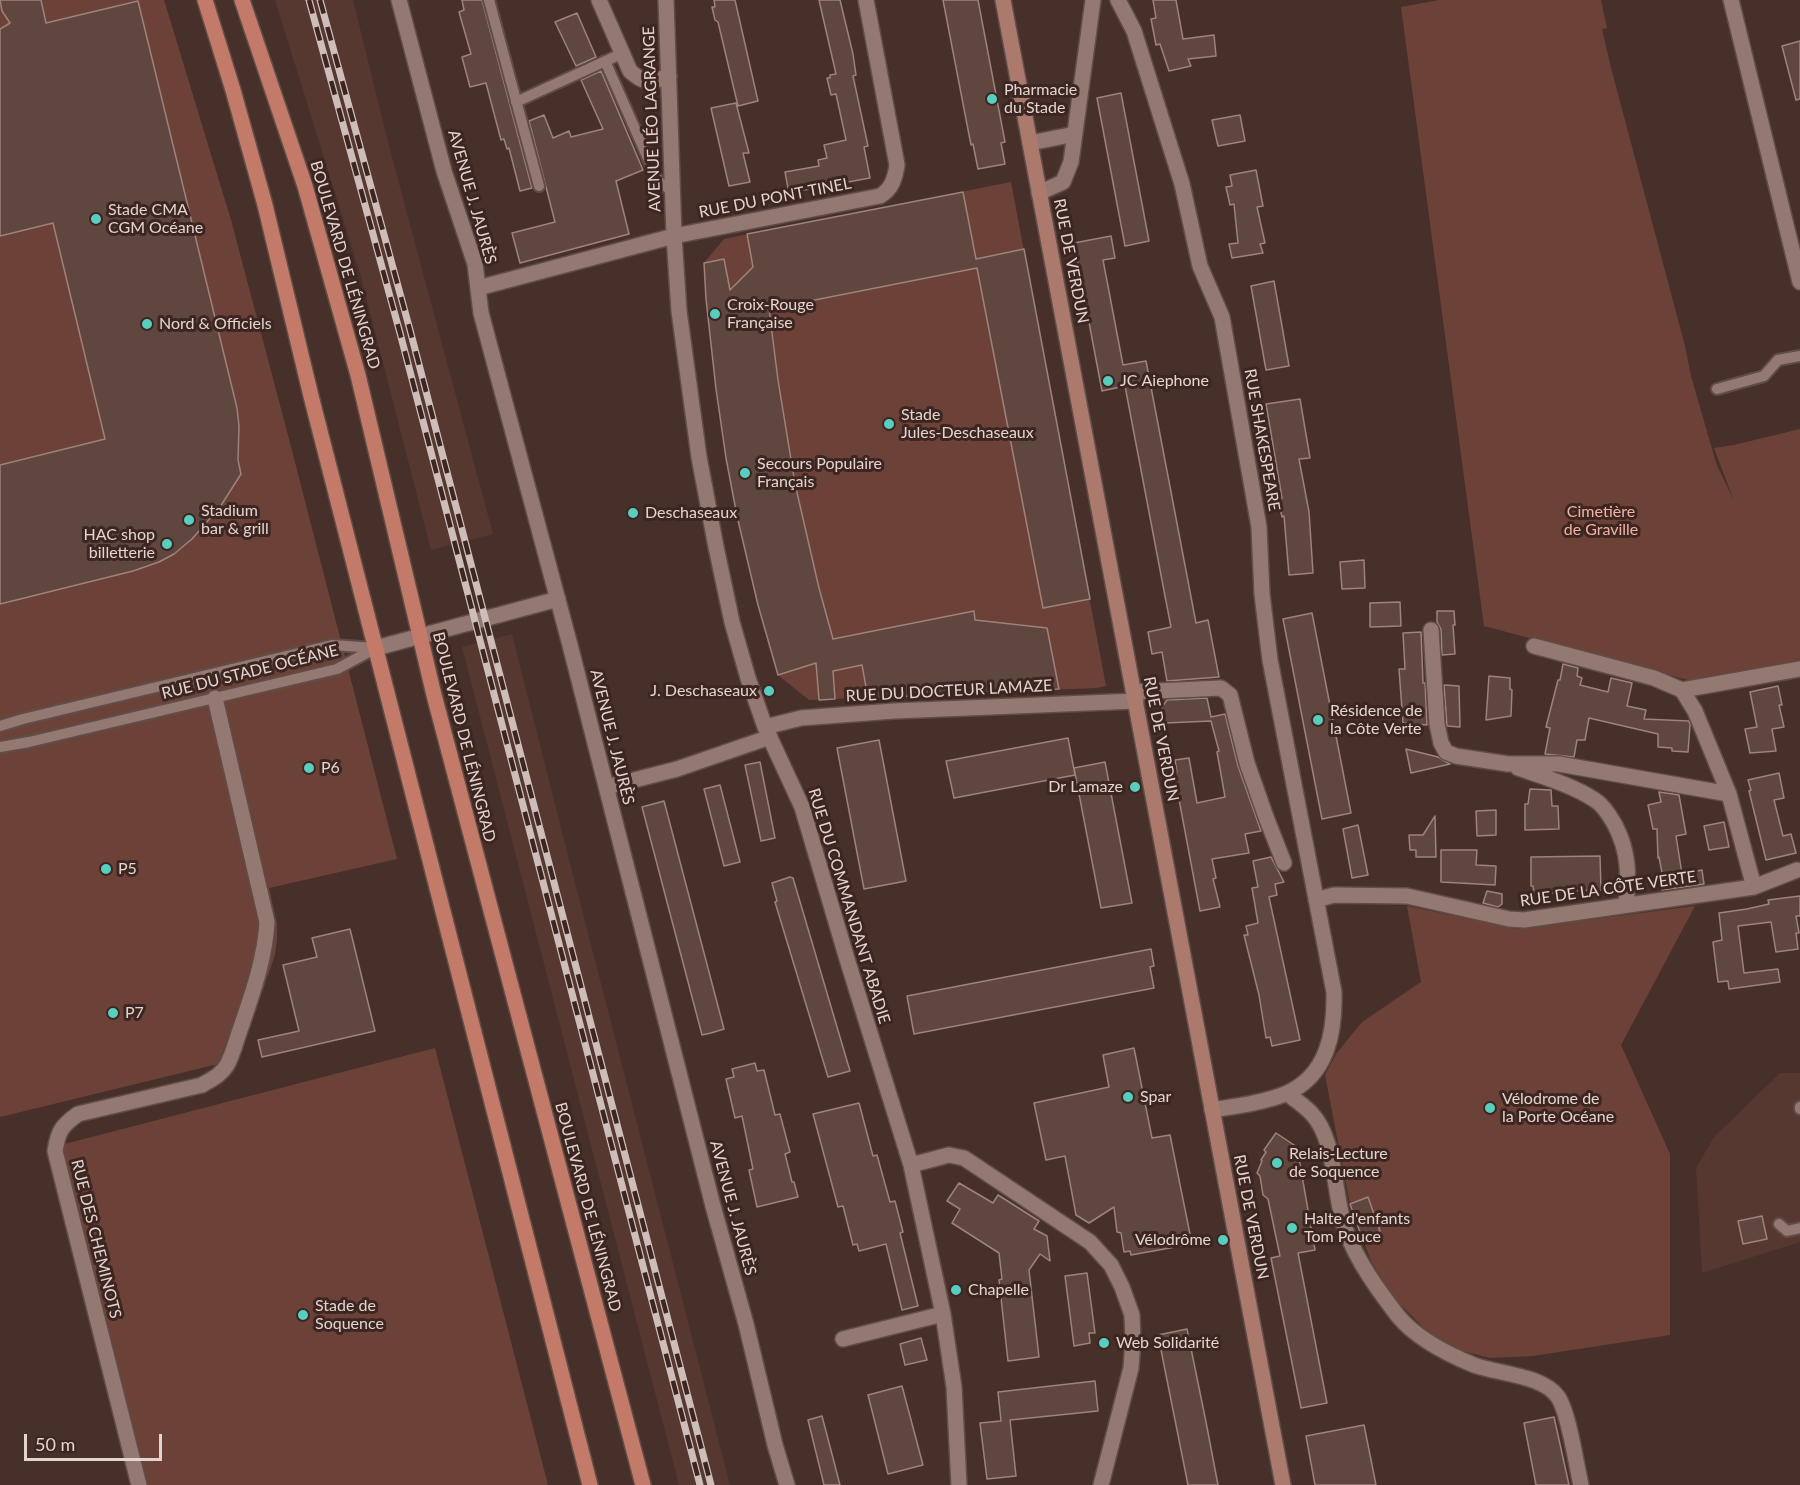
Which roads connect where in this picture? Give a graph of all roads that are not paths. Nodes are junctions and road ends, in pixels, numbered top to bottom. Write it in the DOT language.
graph roads {
  1 [pos="205,0"];
  2 [pos="243,0"];
  3 [pos="399,0"];
  4 [pos="489,0"];
  5 [pos="599,0"];
  6 [pos="666,0"];
  7 [pos="866,0"];
  8 [pos="1003,0"];
  9 [pos="1093,0"];
  10 [pos="1118,0"];
  11 [pos="1731,0"];
  12 [pos="622,53"];
  13 [pos="605,61"];
  14 [pos="669,76"];
  15 [pos="516,102"];
  16 [pos="1076,134"];
  17 [pos="1030,142"];
  18 [pos="539,186"];
  19 [pos="673,192"];
  20 [pos="1039,193"];
  21 [pos="674,236"];
  22 [pos="1800,282"];
  23 [pos="478,288"];
  24 [pos="1800,356"];
  25 [pos="1717,389"];
  26 [pos="558,599"];
  27 [pos="1431,630"];
  28 [pos="420,638"];
  29 [pos="1534,646"];
  30 [pos="376,648"];
  31 [pos="1800,669"];
  32 [pos="1682,690"];
  33 [pos="1135,696"];
  34 [pos="214,698"];
  35 [pos="0,726"];
  36 [pos="767,732"];
  37 [pos="0,747"];
  38 [pos="1508,764"];
  39 [pos="607,787"];
  40 [pos="1729,794"];
  41 [pos="1284,863"];
  42 [pos="1797,870"];
  43 [pos="1754,887"];
  44 [pos="1316,900"];
  45 [pos="1626,905"];
  46 [pos="1287,1093"];
  47 [pos="1212,1110"];
  48 [pos="911,1165"];
  49 [pos="1779,1224"];
  50 [pos="1800,1228"];
  51 [pos="943,1314"];
  52 [pos="843,1339"];
  53 [pos="139,1485"];
  54 [pos="590,1485"];
  55 [pos="643,1485"];
  56 [pos="787,1485"];
  57 [pos="959,1485"];
  58 [pos="1101,1485"];
  59 [pos="1283,1485"];
  60 [pos="1581,1485"];
  1 -- 30 [label="main road"];
  2 -- 28 [label="main road, BOULEVARD DE LÉNINGRAD"];
  3 -- 23 [label="street, AVENUE J. JAURÈS"];
  4 -- 15 [label="lane"];
  5 -- 12 [label="street"];
  6 -- 14 [label="street, AVENUE LÉO LAGRANGE"];
  7 -- 21 [label="street, RUE DU PONT TINEL"];
  8 -- 17 [label="main road, RUE DE VERDUN"];
  9 -- 16 [label="street"];
  10 -- 44 [label="street, RUE SHAKESPEARE"];
  11 -- 22 [label="street"];
  12 -- 13 [label="lane"];
  12 -- 14 [label="street"];
  13 -- 15 [label="lane"];
  13 -- 19 [label="lane"];
  14 -- 19 [label="street, AVENUE LÉO LAGRANGE"];
  15 -- 18 [label="lane"];
  16 -- 17 [label="street"];
  16 -- 20 [label="street"];
  17 -- 20 [label="main road, RUE DE VERDUN"];
  19 -- 21 [label="street, AVENUE LÉO LAGRANGE"];
  20 -- 33 [label="main road, RUE DE VERDUN"];
  21 -- 23 [label="street, RUE DU PONT TINEL"];
  21 -- 36 [label="street, RUE DU COMMANDANT ABADIE"];
  23 -- 26 [label="street, AVENUE J. JAURÈS"];
  24 -- 25 [label="lane"];
  26 -- 28 [label="street"];
  26 -- 39 [label="street, AVENUE J. JAURÈS"];
  27 -- 38 [label="street"];
  28 -- 30 [label="street"];
  28 -- 55 [label="main road, BOULEVARD DE LÉNINGRAD"];
  29 -- 32 [label="street"];
  30 -- 34 [label="lane, RUE DU STADE OCÉANE"];
  30 -- 35 [label="lane, RUE DU STADE OCÉANE"];
  30 -- 54 [label="main road"];
  31 -- 32 [label="street"];
  32 -- 40 [label="street"];
  33 -- 36 [label="street, RUE DU DOCTEUR LAMAZE"];
  33 -- 41 [label="street, RUE DU DOCTEUR LAMAZE"];
  33 -- 47 [label="main road, RUE DE VERDUN"];
  34 -- 37 [label="lane, RUE DU STADE OCÉANE"];
  34 -- 53 [label="street, RUE DES CHEMINOTS"];
  36 -- 39 [label="street, RUE DU DOCTEUR LAMAZE"];
  36 -- 48 [label="street, RUE DU COMMANDANT ABADIE"];
  38 -- 40 [label="street"];
  38 -- 45 [label="street"];
  39 -- 56 [label="street, AVENUE J. JAURÈS"];
  40 -- 43 [label="street"];
  42 -- 43 [label="street, RUE DE LA CÔTE VERTE"];
  43 -- 45 [label="street, RUE DE LA CÔTE VERTE"];
  44 -- 45 [label="street, RUE DE LA CÔTE VERTE"];
  44 -- 46 [label="street"];
  46 -- 47 [label="street"];
  46 -- 60 [label="street"];
  47 -- 59 [label="main road, RUE DE VERDUN"];
  48 -- 51 [label="street, RUE DU COMMANDANT ABADIE"];
  48 -- 58 [label="street"];
  49 -- 50 [label="lane"];
  51 -- 52 [label="street"];
  51 -- 57 [label="street, RUE DU COMMANDANT ABADIE"];
}
